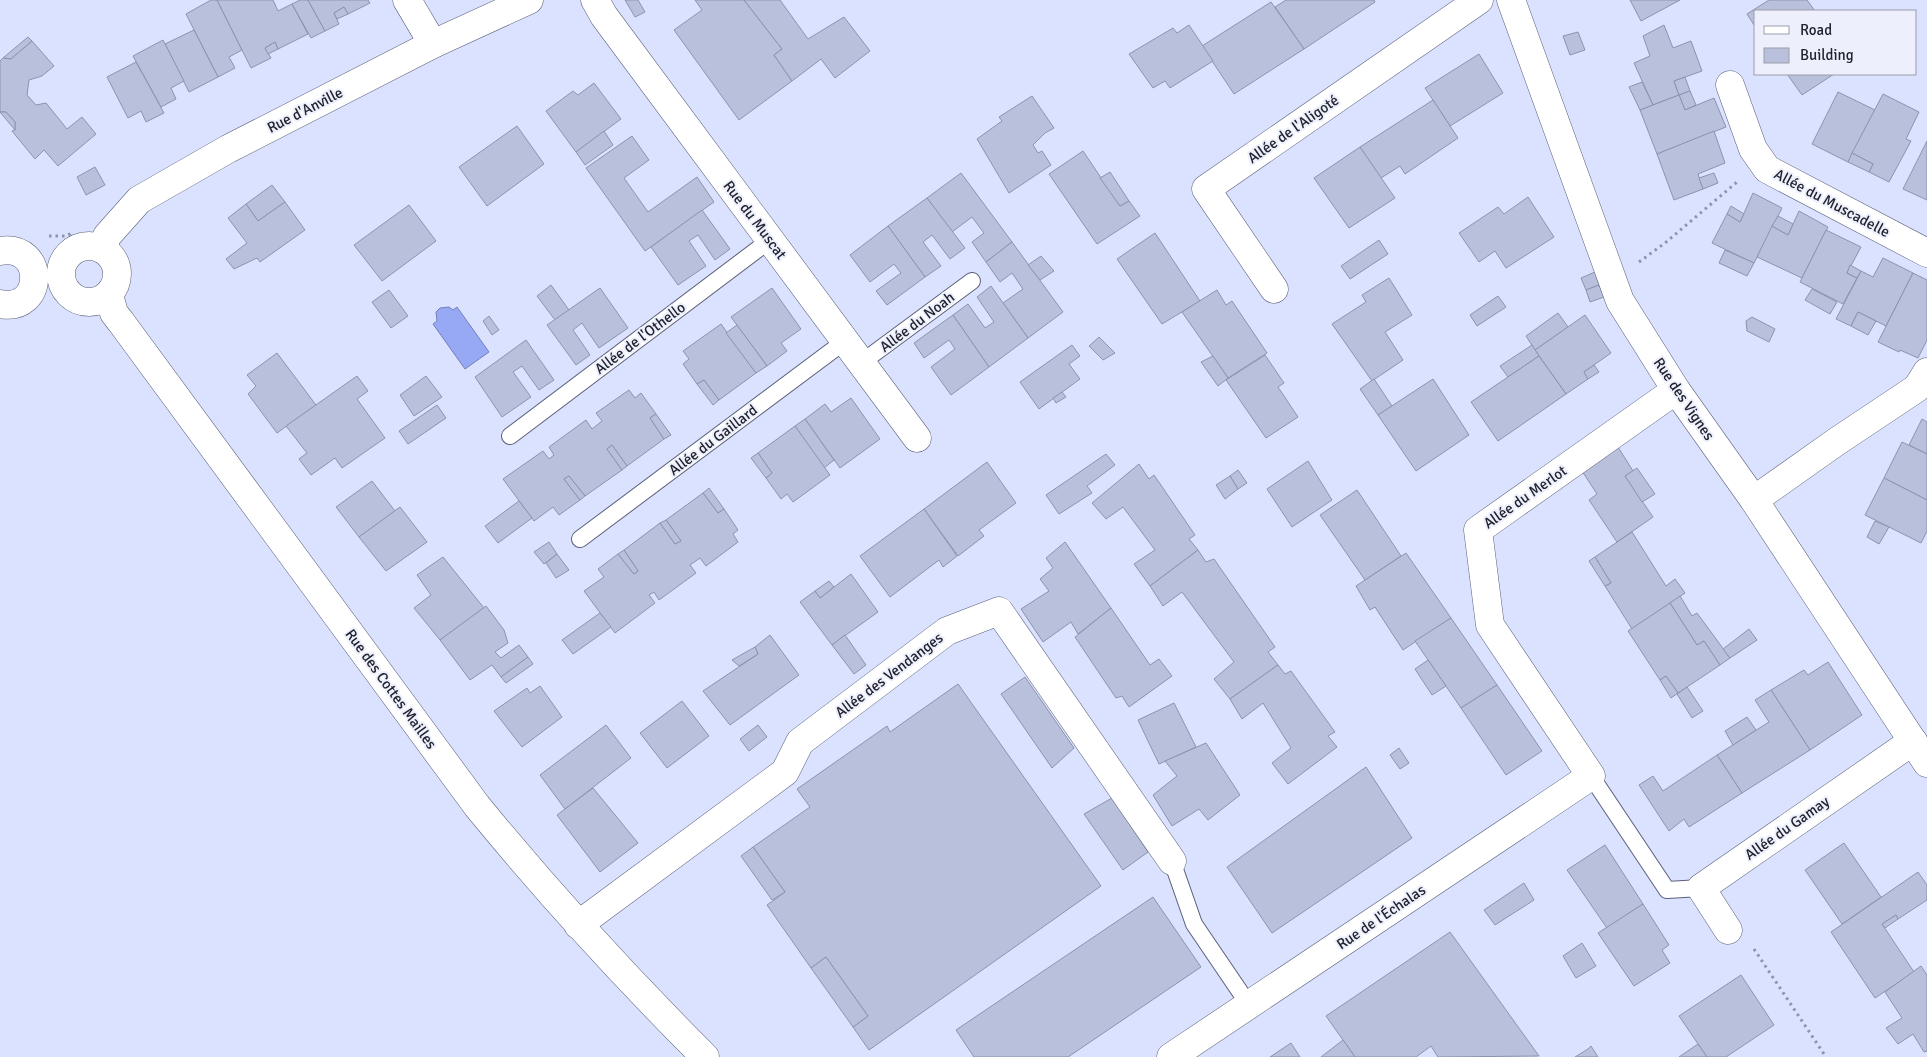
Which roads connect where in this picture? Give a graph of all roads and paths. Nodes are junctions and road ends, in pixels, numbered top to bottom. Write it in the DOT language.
graph roads {
  1 [pos="407,0"];
  2 [pos="529,0"];
  3 [pos="595,0"];
  4 [pos="1479,0"];
  5 [pos="1511,0"];
  6 [pos="433,44"];
  7 [pos="1730,84"];
  8 [pos="1761,161"];
  9 [pos="48,236"];
  10 [pos="770,240"];
  11 [pos="72,242"];
  12 [pos="102,249"];
  13 [pos="0,250"];
  14 [pos="1927,252"];
  15 [pos="29,260"];
  16 [pos="1611,279"];
  17 [pos="972,281"];
  18 [pos="1274,289"];
  19 [pos="68,294"];
  20 [pos="109,295"];
  21 [pos="13,302"];
  22 [pos="845,341"];
  23 [pos="861,363"];
  24 [pos="1927,372"];
  25 [pos="1676,390"];
  26 [pos="510,436"];
  27 [pos="917,438"];
  28 [pos="1754,500"];
  29 [pos="580,539"];
  30 [pos="1920,752"];
  31 [pos="1591,776"];
  32 [pos="1172,861"];
  33 [pos="1701,888"];
  34 [pos="578,925"];
  35 [pos="1728,930"];
  36 [pos="1249,1005"];
  37 [pos="705,1057"];
  38 [pos="1172,1057"];
  39 [pos="1826,1057"];
  1 -- 6 [label="street"];
  2 -- 6 [label="street, Rue d'Anville"];
  3 -- 10 [label="street, Rue du Muscat"];
  4 -- 18 [label="street, Allée de l'Aligoté"];
  5 -- 16 [label="street, Rue des Vignes"];
  6 -- 12 [label="street, Rue d'Anville"];
  7 -- 8 [label="street, Allée du Muscadelle"];
  8 -- 14 [label="street, Allée du Muscadelle"];
  8 -- 16 [label="path"];
  9 -- 11 [label="path"];
  10 -- 22 [label="street, Rue du Muscat"];
  10 -- 26 [label="lane, Allée de l'Othello"];
  11 -- 12 [label="street"];
  11 -- 15 [label="street"];
  11 -- 19 [label="street"];
  12 -- 20 [label="street"];
  13 -- 15 [label="street"];
  15 -- 21 [label="street"];
  16 -- 25 [label="street, Rue des Vignes"];
  17 -- 23 [label="lane, Allée du Noah"];
  19 -- 20 [label="street"];
  19 -- 21 [label="street"];
  20 -- 34 [label="street, Rue des Cottes Mailles"];
  22 -- 23 [label="street, Rue du Muscat"];
  22 -- 29 [label="lane, Allée du Gaillard"];
  23 -- 27 [label="street, Rue du Muscat"];
  24 -- 28 [label="street"];
  25 -- 28 [label="street, Rue des Vignes"];
  25 -- 31 [label="street, Allée du Merlot"];
  28 -- 30 [label="street, Rue des Vignes"];
  30 -- 33 [label="street, Allée du Gamay"];
  31 -- 33 [label="lane"];
  31 -- 36 [label="street, Rue de l'Échalas"];
  32 -- 34 [label="street, Allée des Vendanges"];
  32 -- 36 [label="lane"];
  33 -- 35 [label="street"];
  34 -- 37 [label="street, Rue des Cottes Mailles"];
  35 -- 39 [label="path"];
  36 -- 38 [label="street, Rue de l'Échalas"];
}
